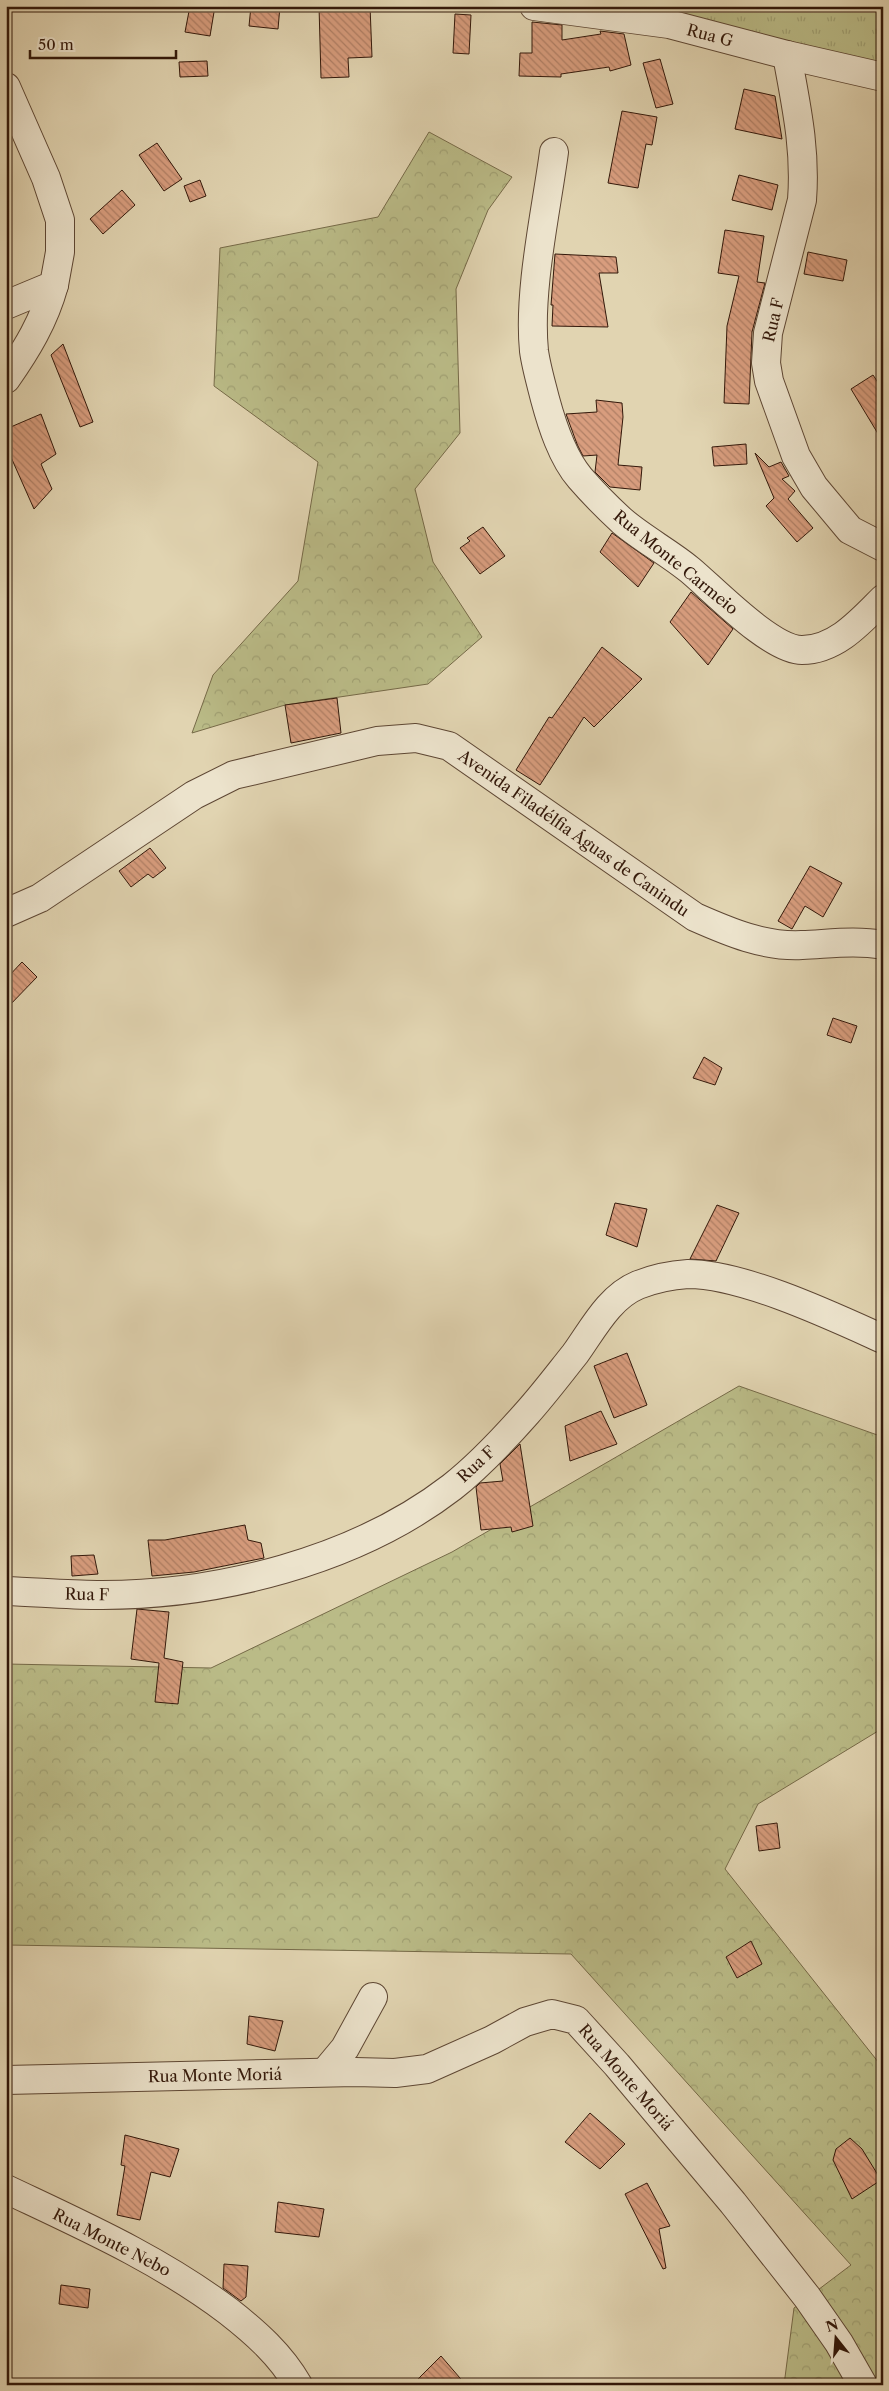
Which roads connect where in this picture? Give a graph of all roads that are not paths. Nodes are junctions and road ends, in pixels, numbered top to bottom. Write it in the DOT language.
graph roads {
  1 [pos="534,6"];
  2 [pos="787,55"];
  3 [pos="883,77"];
  4 [pos="6,87"];
  5 [pos="554,152"];
  6 [pos="54,285"];
  7 [pos="6,305"];
  8 [pos="6,379"];
  9 [pos="883,547"];
  10 [pos="883,599"];
  11 [pos="6,913"];
  12 [pos="883,945"];
  13 [pos="883,1339"];
  14 [pos="6,1591"];
  15 [pos="374,1996"];
  16 [pos="325,2072"];
  17 [pos="6,2080"];
  18 [pos="6,2189"];
  19 [pos="298,2385"];
  20 [pos="863,2385"];
  1 -- 2 [label="street, Rua G"];
  2 -- 3 [label="street, Rua G"];
  2 -- 9 [label="street, Rua F"];
  4 -- 6 [label="street"];
  5 -- 10 [label="street, Rua Monte Carmeio"];
  6 -- 7 [label="street"];
  6 -- 8 [label="street"];
  11 -- 12 [label="street, Avenida Filadélfia Águas de Canindu"];
  13 -- 14 [label="street, Rua F"];
  15 -- 16 [label="street"];
  16 -- 17 [label="street, Rua Monte Moriá"];
  16 -- 20 [label="street, Rua Monte Moriá"];
  18 -- 19 [label="street, Rua Monte Nebo"];
}
